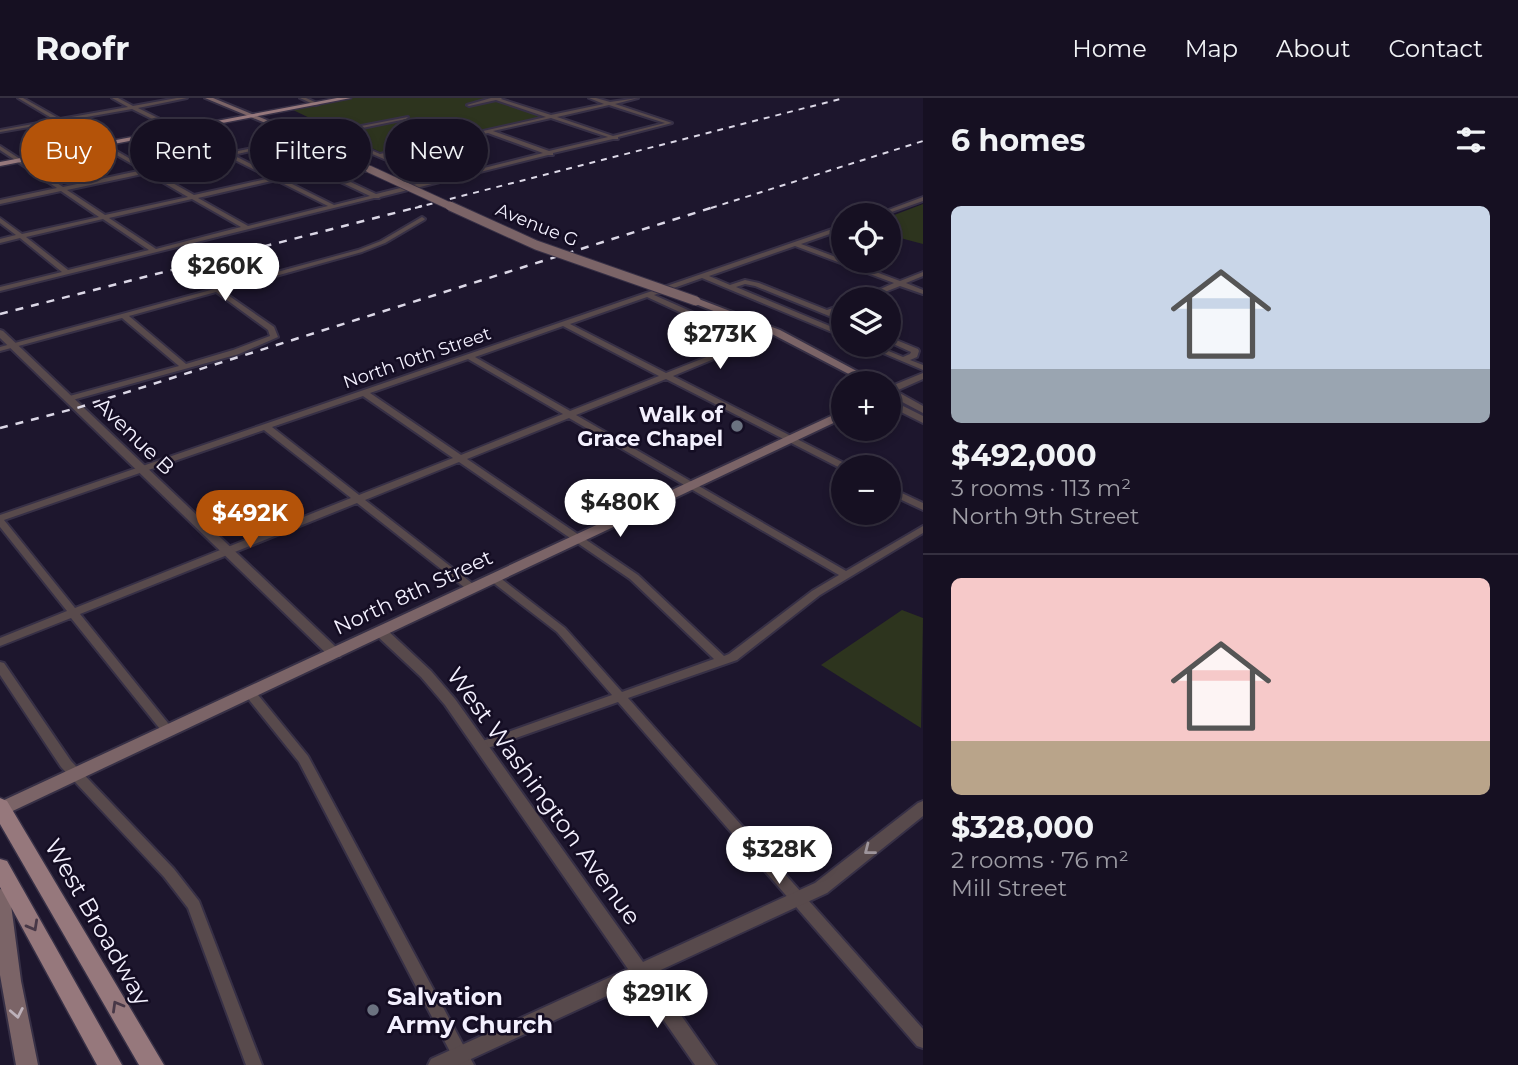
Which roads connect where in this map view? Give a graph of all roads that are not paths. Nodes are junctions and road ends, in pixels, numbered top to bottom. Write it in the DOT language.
graph roads {
  1 [pos="20,98"];
  2 [pos="114,98"];
  3 [pos="185,98"];
  4 [pos="208,98"];
  5 [pos="302,98"];
  6 [pos="338,98"];
  7 [pos="348,98"];
  8 [pos="497,98"];
  9 [pos="590,98"];
  10 [pos="636,98"];
  11 [pos="316,103"];
  12 [pos="469,104"];
  13 [pos="610,104"];
  14 [pos="132,107"];
  15 [pos="250,117"];
  16 [pos="552,117"];
  17 [pos="405,118"];
  18 [pos="57,119"];
  19 [pos="65,119"];
  20 [pos="155,119"];
  21 [pos="236,119"];
  22 [pos="254,119"];
  23 [pos="255,119"];
  24 [pos="371,125"];
  25 [pos="21,127"];
  26 [pos="0,131"];
  27 [pos="488,131"];
  28 [pos="616,138"];
  29 [pos="0,148"];
  30 [pos="371,151"];
  31 [pos="385,154"];
  32 [pos="551,154"];
  33 [pos="380,155"];
  34 [pos="385,157"];
  35 [pos="21,159"];
  36 [pos="18,160"];
  37 [pos="0,163"];
  38 [pos="488,169"];
  39 [pos="371,170"];
  40 [pos="130,176"];
  41 [pos="166,182"];
  42 [pos="261,182"];
  43 [pos="281,182"];
  44 [pos="345,182"];
  45 [pos="436,182"];
  46 [pos="62,189"];
  47 [pos="193,197"];
  48 [pos="377,197"];
  49 [pos="923,198"];
  50 [pos="0,202"];
  51 [pos="901,206"];
  52 [pos="334,207"];
  53 [pos="104,217"];
  54 [pos="422,219"];
  55 [pos="0,220"];
  56 [pos="247,228"];
  57 [pos="831,232"];
  58 [pos="21,236"];
  59 [pos="0,241"];
  60 [pos="795,244"];
  61 [pos="155,251"];
  62 [pos="68,272"];
  63 [pos="923,274"];
  64 [pos="703,276"];
  65 [pos="900,284"];
  66 [pos="730,287"];
  67 [pos="892,287"];
  68 [pos="0,289"];
  69 [pos="217,290"];
  70 [pos="923,292"];
  71 [pos="648,295"];
  72 [pos="696,301"];
  73 [pos="831,311"];
  74 [pos="827,313"];
  75 [pos="831,315"];
  76 [pos="124,316"];
  77 [pos="564,324"];
  78 [pos="831,330"];
  79 [pos="0,333"];
  80 [pos="901,345"];
  81 [pos="13,346"];
  82 [pos="0,349"];
  83 [pos="470,357"];
  84 [pos="896,357"];
  85 [pos="903,360"];
  86 [pos="184,366"];
  87 [pos="923,368"];
  88 [pos="833,371"];
  89 [pos="851,371"];
  90 [pos="923,376"];
  91 [pos="667,377"];
  92 [pos="901,386"];
  93 [pos="365,393"];
  94 [pos="901,398"];
  95 [pos="69,399"];
  96 [pos="901,409"];
  97 [pos="923,410"];
  98 [pos="570,415"];
  99 [pos="831,419"];
  100 [pos="923,421"];
  101 [pos="266,427"];
  102 [pos="790,439"];
  103 [pos="461,459"];
  104 [pos="831,460"];
  105 [pos="142,470"];
  106 [pos="691,486"];
  107 [pos="901,496"];
  108 [pos="359,499"];
  109 [pos="923,507"];
  110 [pos="0,519"];
  111 [pos="923,529"];
  112 [pos="579,539"];
  113 [pos="228,551"];
  114 [pos="846,575"];
  115 [pos="495,579"];
  116 [pos="474,589"];
  117 [pos="73,612"];
  118 [pos="381,632"];
  119 [pos="0,642"];
  120 [pos="335,654"];
  121 [pos="723,660"];
  122 [pos="0,666"];
  123 [pos="250,693"];
  124 [pos="620,696"];
  125 [pos="168,731"];
  126 [pos="481,746"];
  127 [pos="75,775"];
  128 [pos="923,807"];
  129 [pos="1,808"];
  130 [pos="0,867"];
  131 [pos="0,897"];
  132 [pos="798,899"];
  133 [pos="640,972"];
  134 [pos="923,1041"];
  135 [pos="463,1060"];
  136 [pos="27,1065"];
  137 [pos="110,1065"];
  138 [pos="152,1065"];
  139 [pos="254,1065"];
  140 [pos="438,1065"];
  141 [pos="706,1065"];
  1 -- 18 [label="street"];
  2 -- 14 [label="street"];
  3 -- 14 [label="street"];
  4 -- 15 [label="main road, Avenue G"];
  5 -- 11 [label="street"];
  6 -- 11 [label="main road"];
  7 -- 11 [label="main road"];
  8 -- 12 [label="street"];
  8 -- 16 [label="street"];
  9 -- 13 [label="street"];
  10 -- 13 [label="street"];
  11 -- 15 [label="main road"];
  13 -- 16 [label="street"];
  13 -- 28 [label="street"];
  14 -- 19 [label="street"];
  14 -- 20 [label="street"];
  15 -- 21 [label="main road"];
  15 -- 22 [label="main road, Avenue G"];
  15 -- 23 [label="main road, Avenue G"];
  16 -- 27 [label="street"];
  16 -- 28 [label="street"];
  17 -- 24 [label="street"];
  25 -- 26 [label="street"];
  27 -- 32 [label="street"];
  28 -- 32 [label="street"];
  29 -- 36 [label="street"];
  30 -- 33 [label="street"];
  31 -- 33 [label="street"];
  32 -- 38 [label="street"];
  33 -- 34 [label="street"];
  35 -- 36 [label="main road"];
  36 -- 37 [label="main road"];
  36 -- 46 [label="street"];
  39 -- 72 [label="main road, Avenue G, bridge"];
  40 -- 46 [label="street"];
  41 -- 47 [label="street"];
  42 -- 47 [label="street"];
  43 -- 52 [label="street"];
  44 -- 48 [label="street"];
  45 -- 48 [label="street"];
  46 -- 50 [label="street"];
  46 -- 53 [label="street"];
  47 -- 53 [label="street"];
  47 -- 56 [label="street"];
  48 -- 52 [label="street"];
  49 -- 51 [label="street"];
  52 -- 56 [label="street"];
  53 -- 58 [label="street"];
  53 -- 61 [label="street"];
  54 -- 69 [label="street"];
  55 -- 58 [label="street"];
  56 -- 61 [label="street"];
  57 -- 60 [label="street, North 10th Street"];
  58 -- 59 [label="street"];
  58 -- 62 [label="street"];
  60 -- 64 [label="street, North 10th Street"];
  60 -- 65 [label="street"];
  61 -- 62 [label="street"];
  62 -- 68 [label="street"];
  63 -- 65 [label="street"];
  64 -- 66 [label="street"];
  64 -- 71 [label="street, North 10th Street"];
  65 -- 67 [label="street"];
  65 -- 70 [label="street"];
  66 -- 74 [label="street"];
  66 -- 78 [label="street"];
  69 -- 76 [label="street"];
  69 -- 86 [label="street"];
  71 -- 77 [label="street, North 10th Street"];
  71 -- 91 [label="street"];
  72 -- 88 [label="main road, Avenue G"];
  72 -- 89 [label="main road, Avenue G"];
  73 -- 74 [label="street"];
  74 -- 75 [label="street"];
  76 -- 81 [label="street"];
  76 -- 86 [label="street"];
  77 -- 83 [label="street, North 10th Street"];
  77 -- 91 [label="street"];
  79 -- 81 [label="street, Avenue B"];
  80 -- 85 [label="street"];
  81 -- 82 [label="street"];
  81 -- 95 [label="street, Avenue B"];
  83 -- 93 [label="street, North 10th Street"];
  83 -- 98 [label="street"];
  84 -- 85 [label="street"];
  85 -- 87 [label="street"];
  86 -- 95 [label="street"];
  90 -- 92 [label="street"];
  91 -- 98 [label="street"];
  91 -- 102 [label="street"];
  93 -- 101 [label="street, North 10th Street"];
  93 -- 103 [label="street"];
  94 -- 97 [label="street"];
  95 -- 105 [label="street, Avenue B"];
  96 -- 100 [label="street"];
  98 -- 103 [label="street"];
  98 -- 106 [label="street"];
  99 -- 102 [label="main road, North 8th Street"];
  101 -- 105 [label="street, North 10th Street"];
  101 -- 108 [label="street"];
  102 -- 104 [label="street"];
  102 -- 106 [label="main road, North 8th Street"];
  103 -- 108 [label="street"];
  103 -- 112 [label="street"];
  105 -- 110 [label="street, North 10th Street"];
  105 -- 113 [label="street, Avenue B"];
  106 -- 112 [label="main road, North 8th Street"];
  106 -- 114 [label="street"];
  107 -- 109 [label="street"];
  108 -- 113 [label="street"];
  108 -- 116 [label="street"];
  110 -- 117 [label="street"];
  111 -- 114 [label="street"];
  112 -- 115 [label="main road, North 8th Street"];
  112 -- 121 [label="street"];
  113 -- 117 [label="street"];
  113 -- 120 [label="street, Avenue B"];
  114 -- 121 [label="street"];
  115 -- 116 [label="main road, North 8th Street"];
  115 -- 124 [label="street"];
  116 -- 118 [label="main road, North 8th Street"];
  117 -- 119 [label="street"];
  117 -- 125 [label="street"];
  118 -- 120 [label="main road, North 8th Street"];
  118 -- 126 [label="street, West Washington Avenue"];
  120 -- 123 [label="main road, North 8th Street"];
  121 -- 124 [label="street"];
  122 -- 127 [label="street"];
  123 -- 125 [label="main road, North 8th Street"];
  123 -- 135 [label="street"];
  124 -- 126 [label="street"];
  124 -- 132 [label="street"];
  125 -- 127 [label="main road, North 8th Street"];
  126 -- 133 [label="street, West Washington Avenue"];
  127 -- 129 [label="main road, North 8th Street"];
  127 -- 139 [label="street"];
  128 -- 132 [label="street, one-way"];
  138 -- 129 [label="main road, West Broadway, one-way"];
  130 -- 137 [label="main road, one-way"];
  131 -- 136 [label="main road, one-way"];
  132 -- 133 [label="street"];
  132 -- 134 [label="street"];
  133 -- 135 [label="street"];
  133 -- 141 [label="street, West Washington Avenue"];
  135 -- 140 [label="street"];
}
